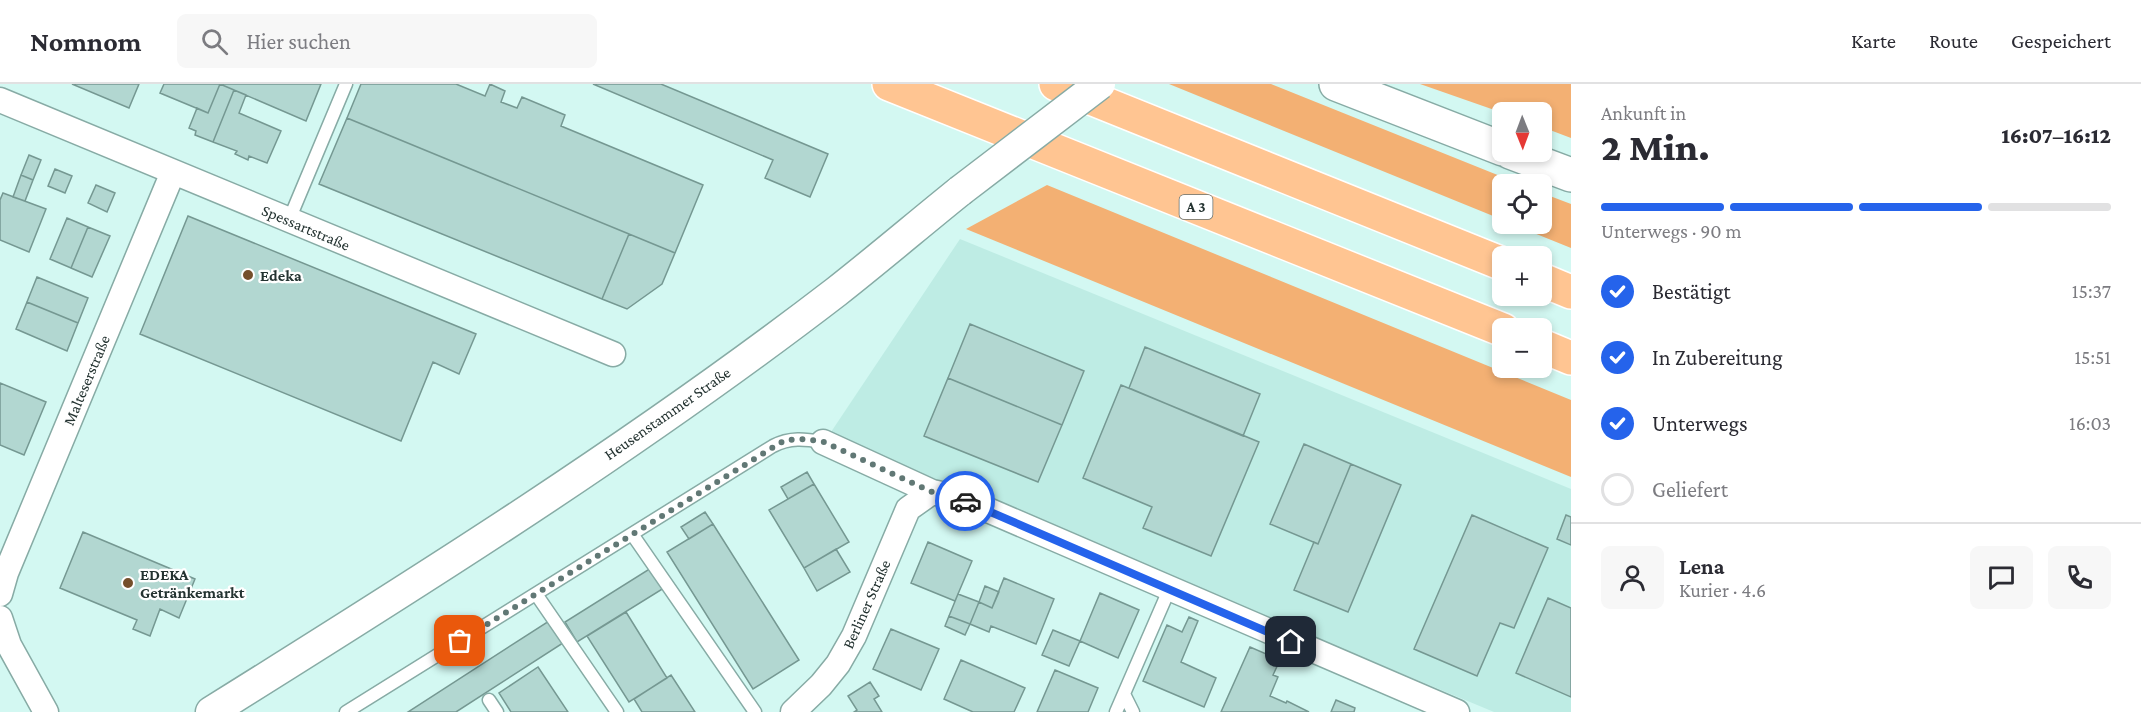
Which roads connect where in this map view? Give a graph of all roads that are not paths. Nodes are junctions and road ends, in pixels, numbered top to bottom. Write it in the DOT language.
graph roads {
  1 [pos="346,84"];
  2 [pos="889,84"];
  3 [pos="1056,84"];
  4 [pos="1100,84"];
  5 [pos="1336,84"];
  6 [pos="0,100"];
  7 [pos="1492,145"];
  8 [pos="1537,162"];
  9 [pos="173,172"];
  10 [pos="1571,175"];
  11 [pos="289,220"];
  12 [pos="1492,260"];
  13 [pos="1552,284"];
  14 [pos="1571,292"];
  15 [pos="1492,326"];
  16 [pos="1552,350"];
  17 [pos="613,354"];
  18 [pos="1571,358"];
  19 [pos="824,442"];
  20 [pos="932,492"];
  21 [pos="632,534"];
  22 [pos="0,589"];
  23 [pos="1169,590"];
  24 [pos="0,594"];
  25 [pos="536,594"];
  26 [pos="0,618"];
  27 [pos="1124,694"];
  28 [pos="489,700"];
  29 [pos="1409,703"];
  30 [pos="46,712"];
  31 [pos="212,712"];
  32 [pos="346,712"];
  33 [pos="497,712"];
  34 [pos="617,712"];
  35 [pos="755,712"];
  36 [pos="793,712"];
  37 [pos="1116,712"];
  38 [pos="1132,712"];
  39 [pos="1457,712"];
  1 -- 11 [label="lane"];
  2 -- 15 [label="highway, A 3"];
  3 -- 12 [label="highway"];
  4 -- 31 [label="street, Heusenstammer Straße, bridge"];
  5 -- 7 [label="main road"];
  6 -- 9 [label="street, Spessartstraße"];
  8 -- 10 [label="main road"];
  9 -- 11 [label="street, Spessartstraße"];
  9 -- 22 [label="street, Malteserstraße"];
  11 -- 17 [label="street, Spessartstraße"];
  13 -- 14 [label="highway"];
  16 -- 18 [label="highway"];
  19 -- 20 [label="street"];
  19 -- 21 [label="lane"];
  20 -- 23 [label="street"];
  20 -- 36 [label="street, Berliner Straße"];
  21 -- 25 [label="lane"];
  21 -- 35 [label="lane"];
  22 -- 24 [label="street"];
  23 -- 27 [label="lane"];
  23 -- 29 [label="street"];
  25 -- 32 [label="lane"];
  25 -- 34 [label="lane"];
  26 -- 30 [label="street"];
  27 -- 37 [label="lane"];
  27 -- 38 [label="lane"];
  28 -- 33 [label="lane"];
  29 -- 39 [label="street"];
}
